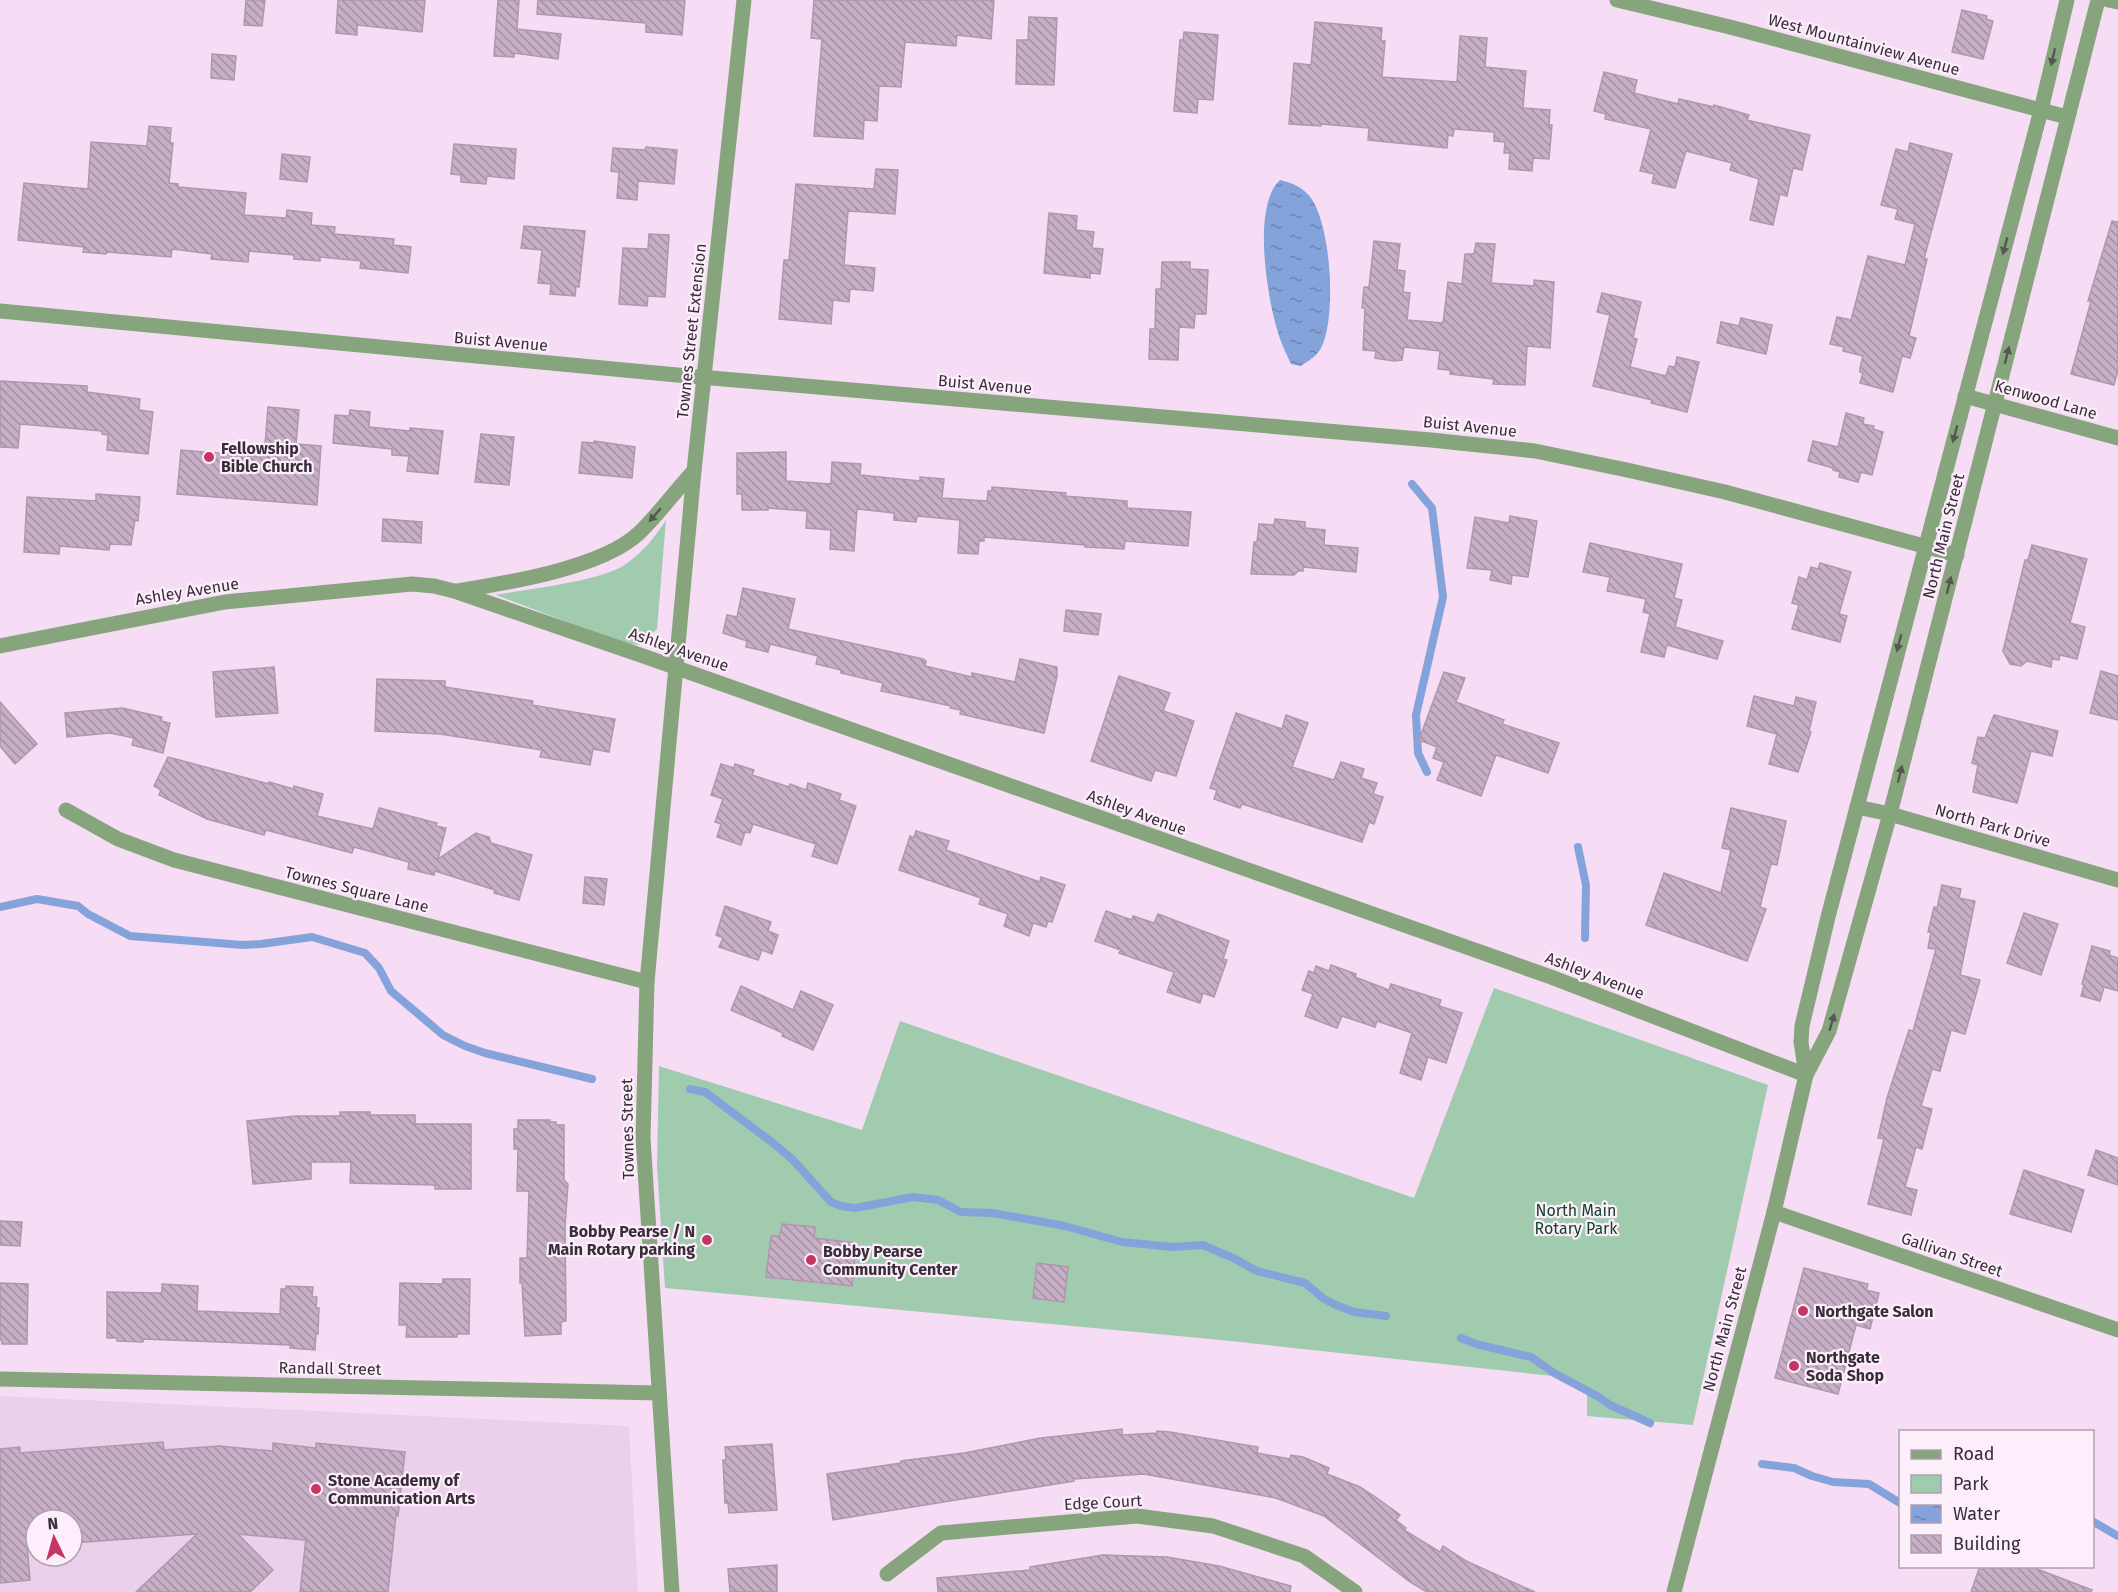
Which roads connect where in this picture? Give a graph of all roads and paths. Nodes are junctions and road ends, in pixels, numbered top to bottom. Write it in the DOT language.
graph roads {
  1 [pos="744,0"];
  2 [pos="1617,0"];
  3 [pos="2067,0"];
  4 [pos="2098,0"];
  5 [pos="2108,0"];
  6 [pos="2118,2"];
  7 [pos="2041,110"];
  8 [pos="2067,117"];
  9 [pos="0,311"];
  10 [pos="705,378"];
  11 [pos="1965,396"];
  12 [pos="1995,403"];
  13 [pos="2118,438"];
  14 [pos="694,471"];
  15 [pos="1925,546"];
  16 [pos="1957,555"];
  17 [pos="454,591"];
  18 [pos="0,645"];
  19 [pos="675,667"];
  20 [pos="1857,807"];
  21 [pos="66,810"];
  22 [pos="1890,814"];
  23 [pos="2118,880"];
  24 [pos="647,982"];
  25 [pos="1806,1075"];
  26 [pos="1774,1212"];
  27 [pos="2118,1330"];
  28 [pos="0,1379"];
  29 [pos="659,1393"];
  30 [pos="887,1574"];
  31 [pos="672,1592"];
  32 [pos="1355,1592"];
  33 [pos="1674,1592"];
  1 -- 10 [label="street, Townes Street Extension"];
  2 -- 7 [label="street, West Mountainview Avenue"];
  3 -- 7 [label="street, North Main Street, one-way"];
  4 -- 8 [label="street, North Main Street"];
  5 -- 6 [label="street"];
  7 -- 8 [label="street, West Mountainview Avenue"];
  7 -- 11 [label="street, North Main Street, one-way"];
  12 -- 8 [label="street, North Main Street, one-way"];
  9 -- 10 [label="street, Buist Avenue"];
  10 -- 14 [label="street, Townes Street Extension"];
  10 -- 15 [label="street, Buist Avenue"];
  11 -- 12 [label="street, Kenwood Lane"];
  11 -- 15 [label="street, North Main Street, one-way"];
  12 -- 13 [label="street, Kenwood Lane"];
  12 -- 16 [label="street, North Main Street"];
  14 -- 17 [label="street, Ashley Avenue, one-way"];
  14 -- 19 [label="street, Townes Street Extension"];
  15 -- 16 [label="street, Buist Avenue"];
  15 -- 20 [label="street, North Main Street, one-way"];
  22 -- 16 [label="street, North Main Street, one-way"];
  17 -- 18 [label="street, Ashley Avenue"];
  17 -- 19 [label="street, Ashley Avenue"];
  19 -- 24 [label="street, Townes Street"];
  19 -- 25 [label="street, Ashley Avenue"];
  20 -- 22 [label="street, North Park Drive"];
  20 -- 25 [label="street, North Main Street"];
  21 -- 24 [label="street, Townes Square Lane"];
  22 -- 23 [label="street, North Park Drive"];
  25 -- 22 [label="street, North Main Street, one-way"];
  24 -- 29 [label="street, Townes Street"];
  25 -- 26 [label="street, North Main Street"];
  26 -- 27 [label="street, Gallivan Street"];
  26 -- 33 [label="street, North Main Street"];
  28 -- 29 [label="street, Randall Street"];
  29 -- 31 [label="street, Townes Street"];
  30 -- 32 [label="street, Edge Court"];
}
